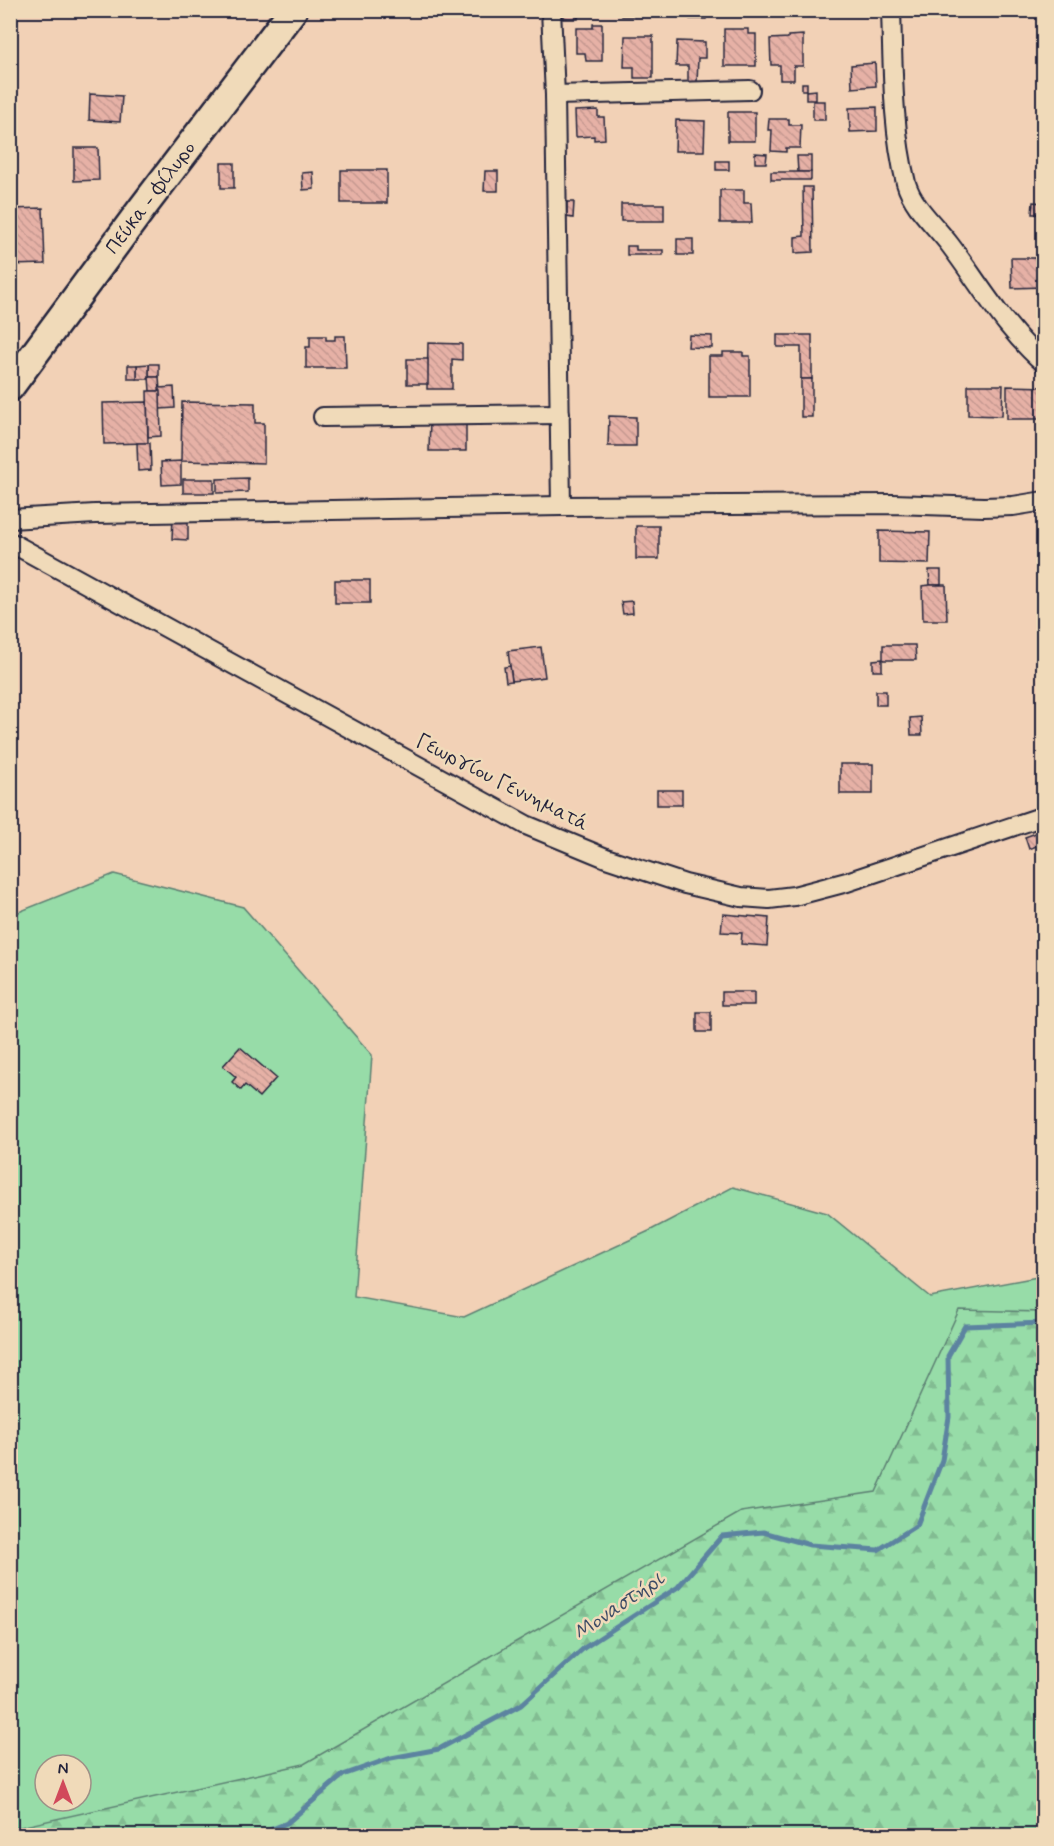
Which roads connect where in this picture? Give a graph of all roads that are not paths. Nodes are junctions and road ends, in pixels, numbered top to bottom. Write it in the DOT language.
graph roads {
  1 [pos="551,10"];
  2 [pos="891,10"];
  3 [pos="291,11"];
  4 [pos="750,90"];
  5 [pos="555,95"];
  6 [pos="1044,363"];
  7 [pos="10,387"];
  8 [pos="560,414"];
  9 [pos="323,417"];
  10 [pos="1044,501"];
  11 [pos="561,506"];
  12 [pos="10,519"];
  13 [pos="10,542"];
  14 [pos="1044,816"];
  1 -- 5 [label="street"];
  2 -- 6 [label="street"];
  3 -- 7 [label="main road, Πεύκα - Φίλυρο"];
  4 -- 5 [label="street"];
  5 -- 8 [label="street"];
  8 -- 9 [label="street"];
  8 -- 11 [label="street"];
  10 -- 11 [label="street"];
  11 -- 12 [label="street"];
  13 -- 14 [label="street, Γεωργίου Γεννηματά"];
}
